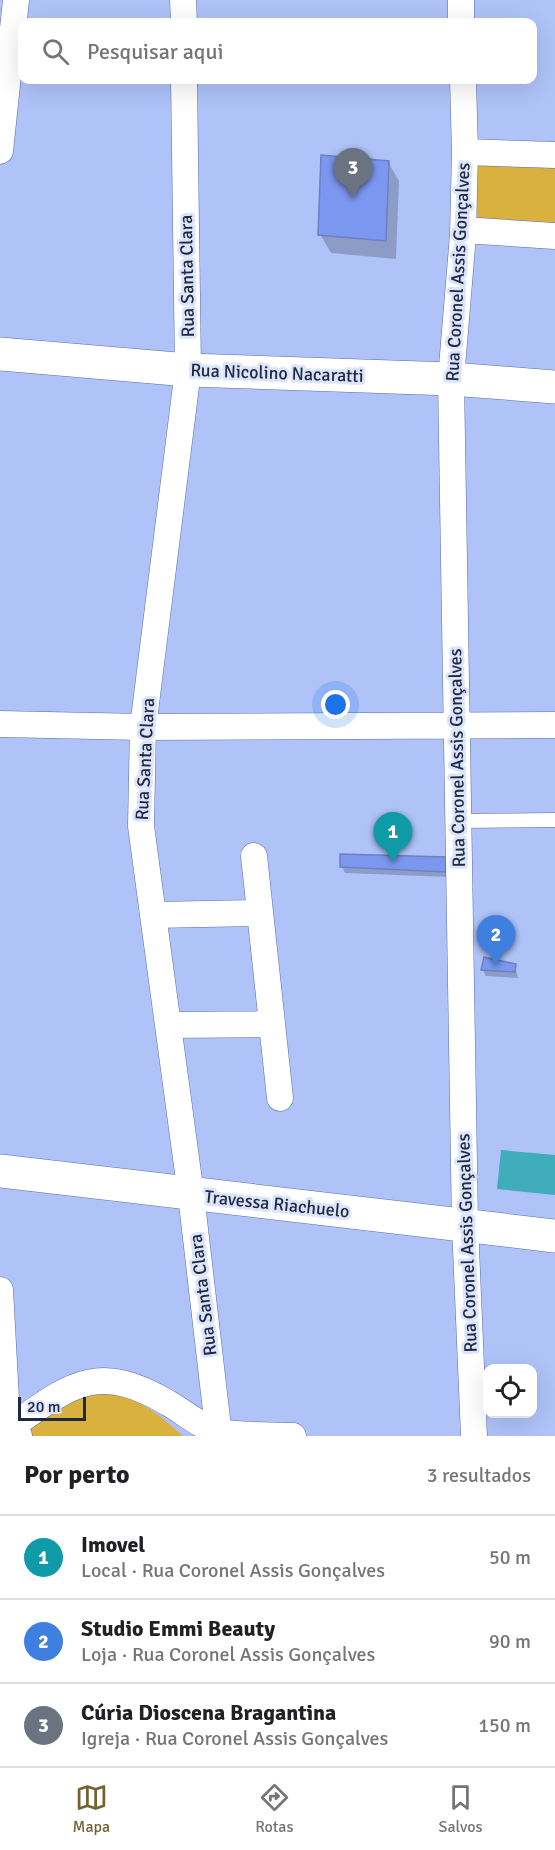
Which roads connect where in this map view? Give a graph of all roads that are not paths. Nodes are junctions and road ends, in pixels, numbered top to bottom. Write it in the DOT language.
graph roads {
  1 [pos="16,0"];
  2 [pos="183,0"];
  3 [pos="461,0"];
  4 [pos="184,18"];
  5 [pos="461,18"];
  6 [pos="184,84"];
  7 [pos="463,84"];
  8 [pos="0,151"];
  9 [pos="465,152"];
  10 [pos="555,155"];
  11 [pos="463,230"];
  12 [pos="555,236"];
  13 [pos="0,354"];
  14 [pos="188,370"];
  15 [pos="452,379"];
  16 [pos="555,387"];
  17 [pos="456,723"];
  18 [pos="0,724"];
  19 [pos="555,725"];
  20 [pos="143,727"];
  21 [pos="555,820"];
  22 [pos="458,821"];
  23 [pos="254,856"];
  24 [pos="260,913"];
  25 [pos="153,915"];
  26 [pos="272,1024"];
  27 [pos="168,1026"];
  28 [pos="280,1098"];
  29 [pos="0,1171"];
  30 [pos="191,1195"];
  31 [pos="465,1225"];
  32 [pos="555,1236"];
  33 [pos="0,1290"];
  34 [pos="9,1432"];
  35 [pos="218,1435"];
  36 [pos="293,1436"];
  37 [pos="474,1436"];
  1 -- 8 [label="street"];
  2 -- 4 [label="street"];
  3 -- 5 [label="street"];
  6 -- 14 [label="street, Rua Santa Clara"];
  7 -- 9 [label="street, Rua Coronel Assis Gonçalves"];
  9 -- 10 [label="street"];
  9 -- 11 [label="street, Rua Coronel Assis Gonçalves"];
  11 -- 12 [label="street"];
  11 -- 15 [label="street, Rua Coronel Assis Gonçalves"];
  13 -- 14 [label="street, Rua Nicolino Nacaratti"];
  14 -- 15 [label="street, Rua Nicolino Nacaratti"];
  14 -- 20 [label="street, Rua Santa Clara"];
  15 -- 16 [label="street, Rua Nicolino Nacaratti"];
  15 -- 17 [label="street, Rua Coronel Assis Gonçalves"];
  17 -- 19 [label="street"];
  17 -- 20 [label="street"];
  17 -- 22 [label="street, Rua Coronel Assis Gonçalves"];
  18 -- 20 [label="street"];
  20 -- 25 [label="street, Rua Santa Clara"];
  21 -- 22 [label="lane"];
  22 -- 31 [label="street, Rua Coronel Assis Gonçalves"];
  23 -- 24 [label="street"];
  24 -- 25 [label="street"];
  24 -- 26 [label="street"];
  25 -- 27 [label="street, Rua Santa Clara"];
  26 -- 27 [label="street"];
  26 -- 28 [label="street"];
  27 -- 30 [label="street, Rua Santa Clara"];
  29 -- 30 [label="street, Travessa Riachuelo"];
  30 -- 31 [label="street, Travessa Riachuelo"];
  30 -- 35 [label="street, Rua Santa Clara"];
  31 -- 32 [label="street, Travessa Riachuelo"];
  31 -- 37 [label="street, Rua Coronel Assis Gonçalves"];
  33 -- 34 [label="street"];
  34 -- 35 [label="street"];
  35 -- 36 [label="street"];
}
